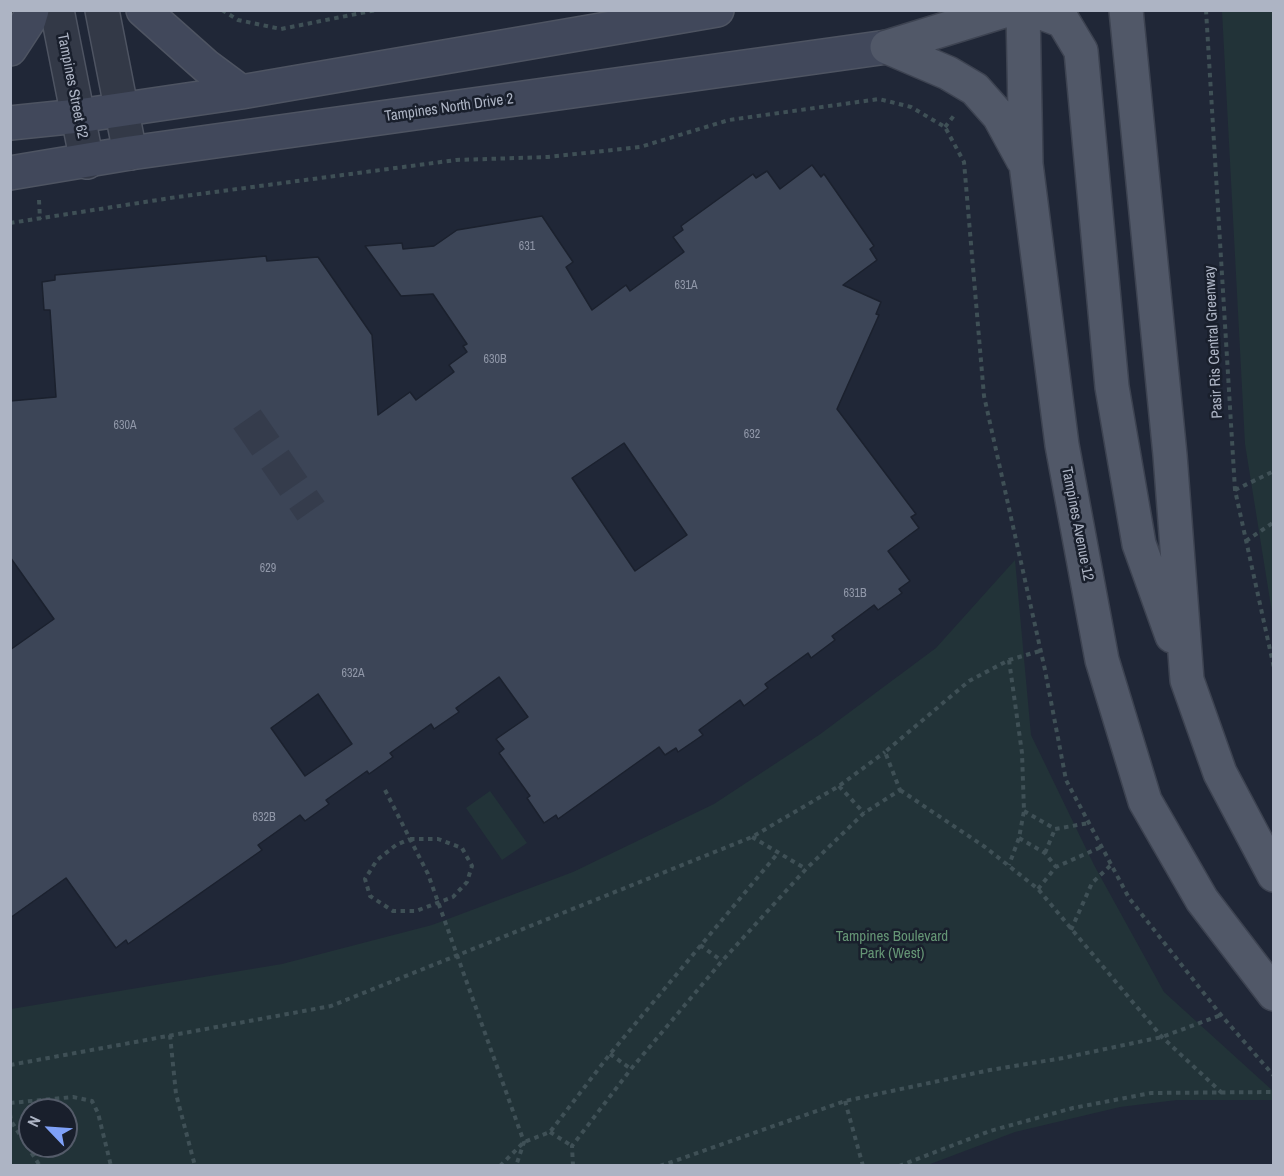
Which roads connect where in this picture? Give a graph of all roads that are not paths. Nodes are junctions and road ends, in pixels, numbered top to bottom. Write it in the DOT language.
graph roads {
  1 [pos="32,10"];
  2 [pos="57,10"];
  3 [pos="102,10"];
  4 [pos="143,10"];
  5 [pos="717,10"];
  6 [pos="1007,10"];
  7 [pos="1023,10"];
  8 [pos="1034,10"];
  9 [pos="1126,10"];
  10 [pos="887,47"];
  11 [pos="10,49"];
  12 [pos="241,92"];
  13 [pos="122,110"];
  14 [pos="78,116"];
  15 [pos="10,123"];
  16 [pos="130,153"];
  17 [pos="87,162"];
  18 [pos="1026,164"];
  19 [pos="10,173"];
  20 [pos="1187,681"];
  21 [pos="1274,875"];
  22 [pos="1274,994"];
  1 -- 11 [label="street"];
  2 -- 14 [label="street, Tampines Street 62"];
  3 -- 13 [label="street"];
  4 -- 12 [label="street"];
  5 -- 12 [label="street"];
  6 -- 10 [label="main road"];
  7 -- 18 [label="main road, Tampines Avenue 12"];
  8 -- 20 [label="main road"];
  9 -- 20 [label="main road"];
  10 -- 16 [label="street, Tampines North Drive 2"];
  10 -- 18 [label="main road"];
  12 -- 13 [label="street"];
  13 -- 14 [label="street"];
  13 -- 16 [label="street"];
  14 -- 15 [label="street"];
  14 -- 17 [label="street, Tampines Street 62"];
  16 -- 17 [label="street, Tampines North Drive 2"];
  17 -- 19 [label="street, Tampines North Drive 2"];
  18 -- 22 [label="main road, Tampines Avenue 12"];
  20 -- 21 [label="main road"];
}
